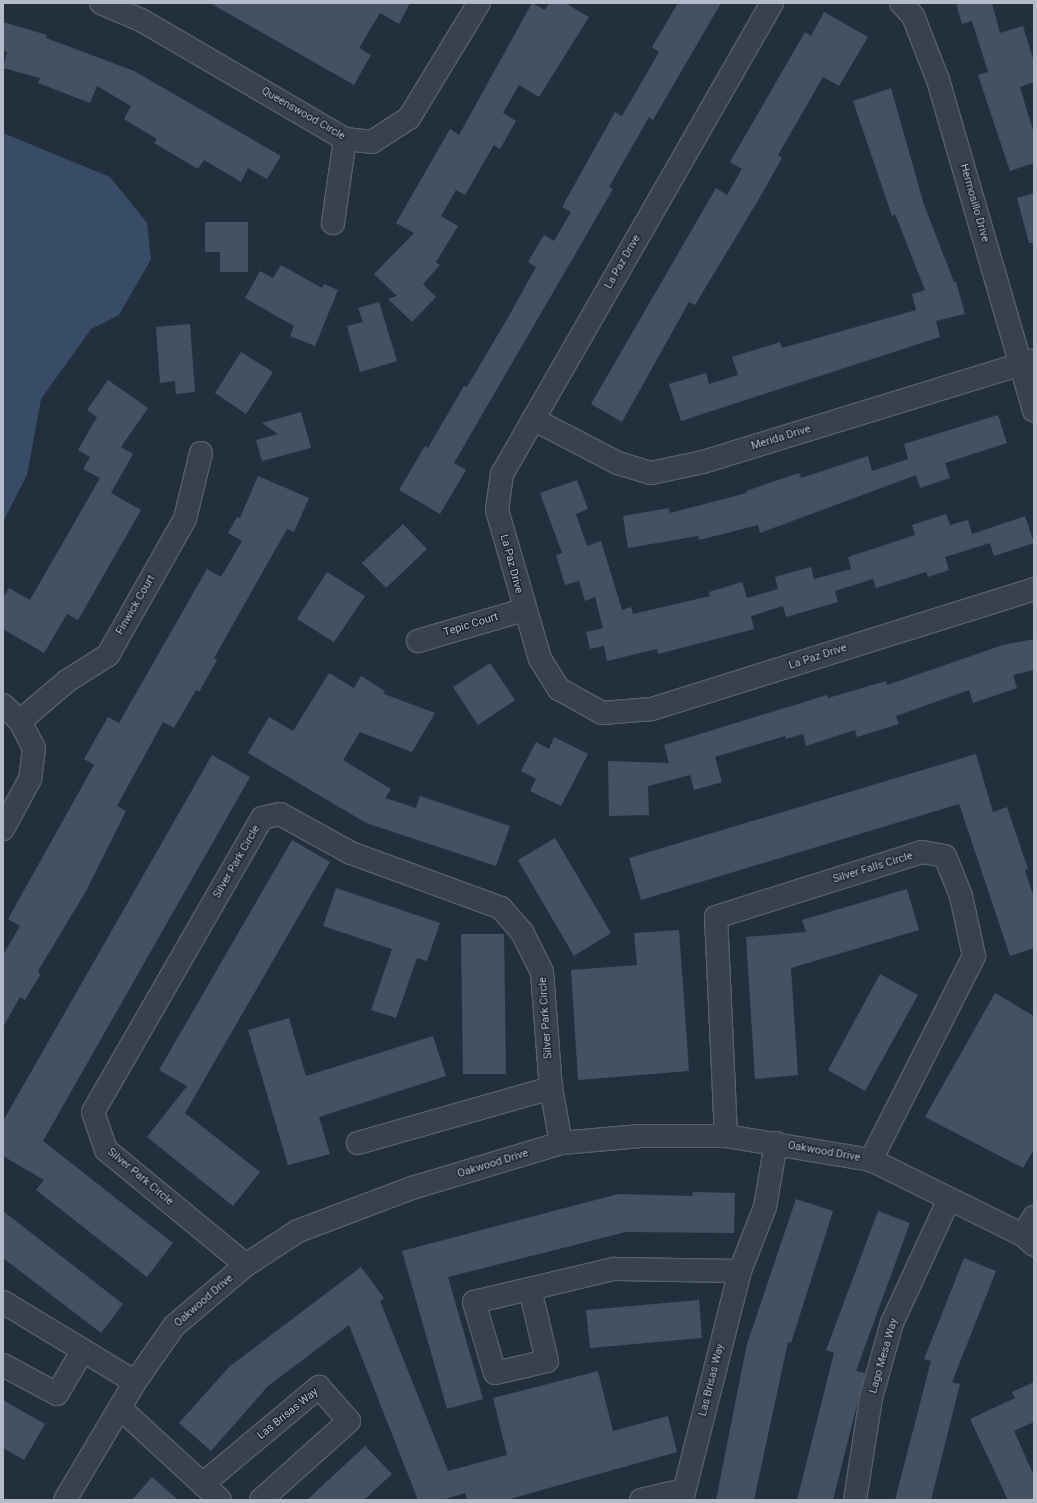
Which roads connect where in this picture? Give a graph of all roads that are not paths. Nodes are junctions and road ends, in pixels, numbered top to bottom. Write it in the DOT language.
graph roads {
  1 [pos="101,3"];
  2 [pos="479,3"];
  3 [pos="772,3"];
  4 [pos="901,3"];
  5 [pos="345,139"];
  6 [pos="334,223"];
  7 [pos="1028,362"];
  8 [pos="1034,410"];
  9 [pos="534,420"];
  10 [pos="201,453"];
  11 [pos="1034,589"];
  12 [pos="523,610"];
  13 [pos="418,641"];
  14 [pos="3,705"];
  15 [pos="20,721"];
  16 [pos="3,829"];
  17 [pos="551,1088"];
  18 [pos="726,1136"];
  19 [pos="358,1143"];
  20 [pos="561,1143"];
  21 [pos="776,1143"];
  22 [pos="871,1160"];
  23 [pos="949,1199"];
  24 [pos="1030,1232"];
  25 [pos="246,1264"];
  26 [pos="740,1270"];
  27 [pos="530,1289"];
  28 [pos="3,1302"];
  29 [pos="83,1350"];
  30 [pos="3,1365"];
  31 [pos="135,1382"];
  32 [pos="121,1409"];
  33 [pos="204,1482"];
  34 [pos="683,1495"];
  35 [pos="65,1500"];
  36 [pos="220,1500"];
  37 [pos="260,1500"];
  38 [pos="641,1500"];
  39 [pos="855,1500"];
  1 -- 5 [label="street, Queenswood Circle"];
  2 -- 5 [label="street, Queenswood Circle"];
  3 -- 9 [label="street, La Paz Drive"];
  4 -- 7 [label="street, Hermosillo Drive"];
  5 -- 6 [label="street"];
  7 -- 8 [label="street, Hermosillo Drive"];
  7 -- 9 [label="street, Merida Drive"];
  9 -- 12 [label="street, La Paz Drive"];
  10 -- 15 [label="street, Finwick Court"];
  11 -- 12 [label="street, La Paz Drive"];
  12 -- 13 [label="street, Tepic Court"];
  14 -- 15 [label="street"];
  15 -- 16 [label="street"];
  17 -- 19 [label="street"];
  17 -- 20 [label="street, Silver Park Circle"];
  17 -- 25 [label="street, Silver Park Circle"];
  18 -- 20 [label="street, Oakwood Drive"];
  18 -- 21 [label="street, Oakwood Drive"];
  18 -- 22 [label="street, Silver Falls Circle"];
  20 -- 25 [label="street, Oakwood Drive"];
  21 -- 22 [label="street, Oakwood Drive"];
  21 -- 26 [label="street, Las Brisas Way"];
  22 -- 23 [label="street, Oakwood Drive"];
  23 -- 24 [label="street, Oakwood Drive"];
  23 -- 39 [label="street, Lago Mesa Way"];
  25 -- 31 [label="street, Oakwood Drive"];
  26 -- 27 [label="street"];
  26 -- 34 [label="street, Las Brisas Way"];
  28 -- 29 [label="street"];
  29 -- 30 [label="street"];
  29 -- 31 [label="street"];
  31 -- 32 [label="street, Oakwood Drive"];
  32 -- 33 [label="street"];
  32 -- 35 [label="street, Oakwood Drive"];
  33 -- 36 [label="street"];
  33 -- 37 [label="street, Las Brisas Way"];
  34 -- 38 [label="street, Las Brisas Way"];
}
